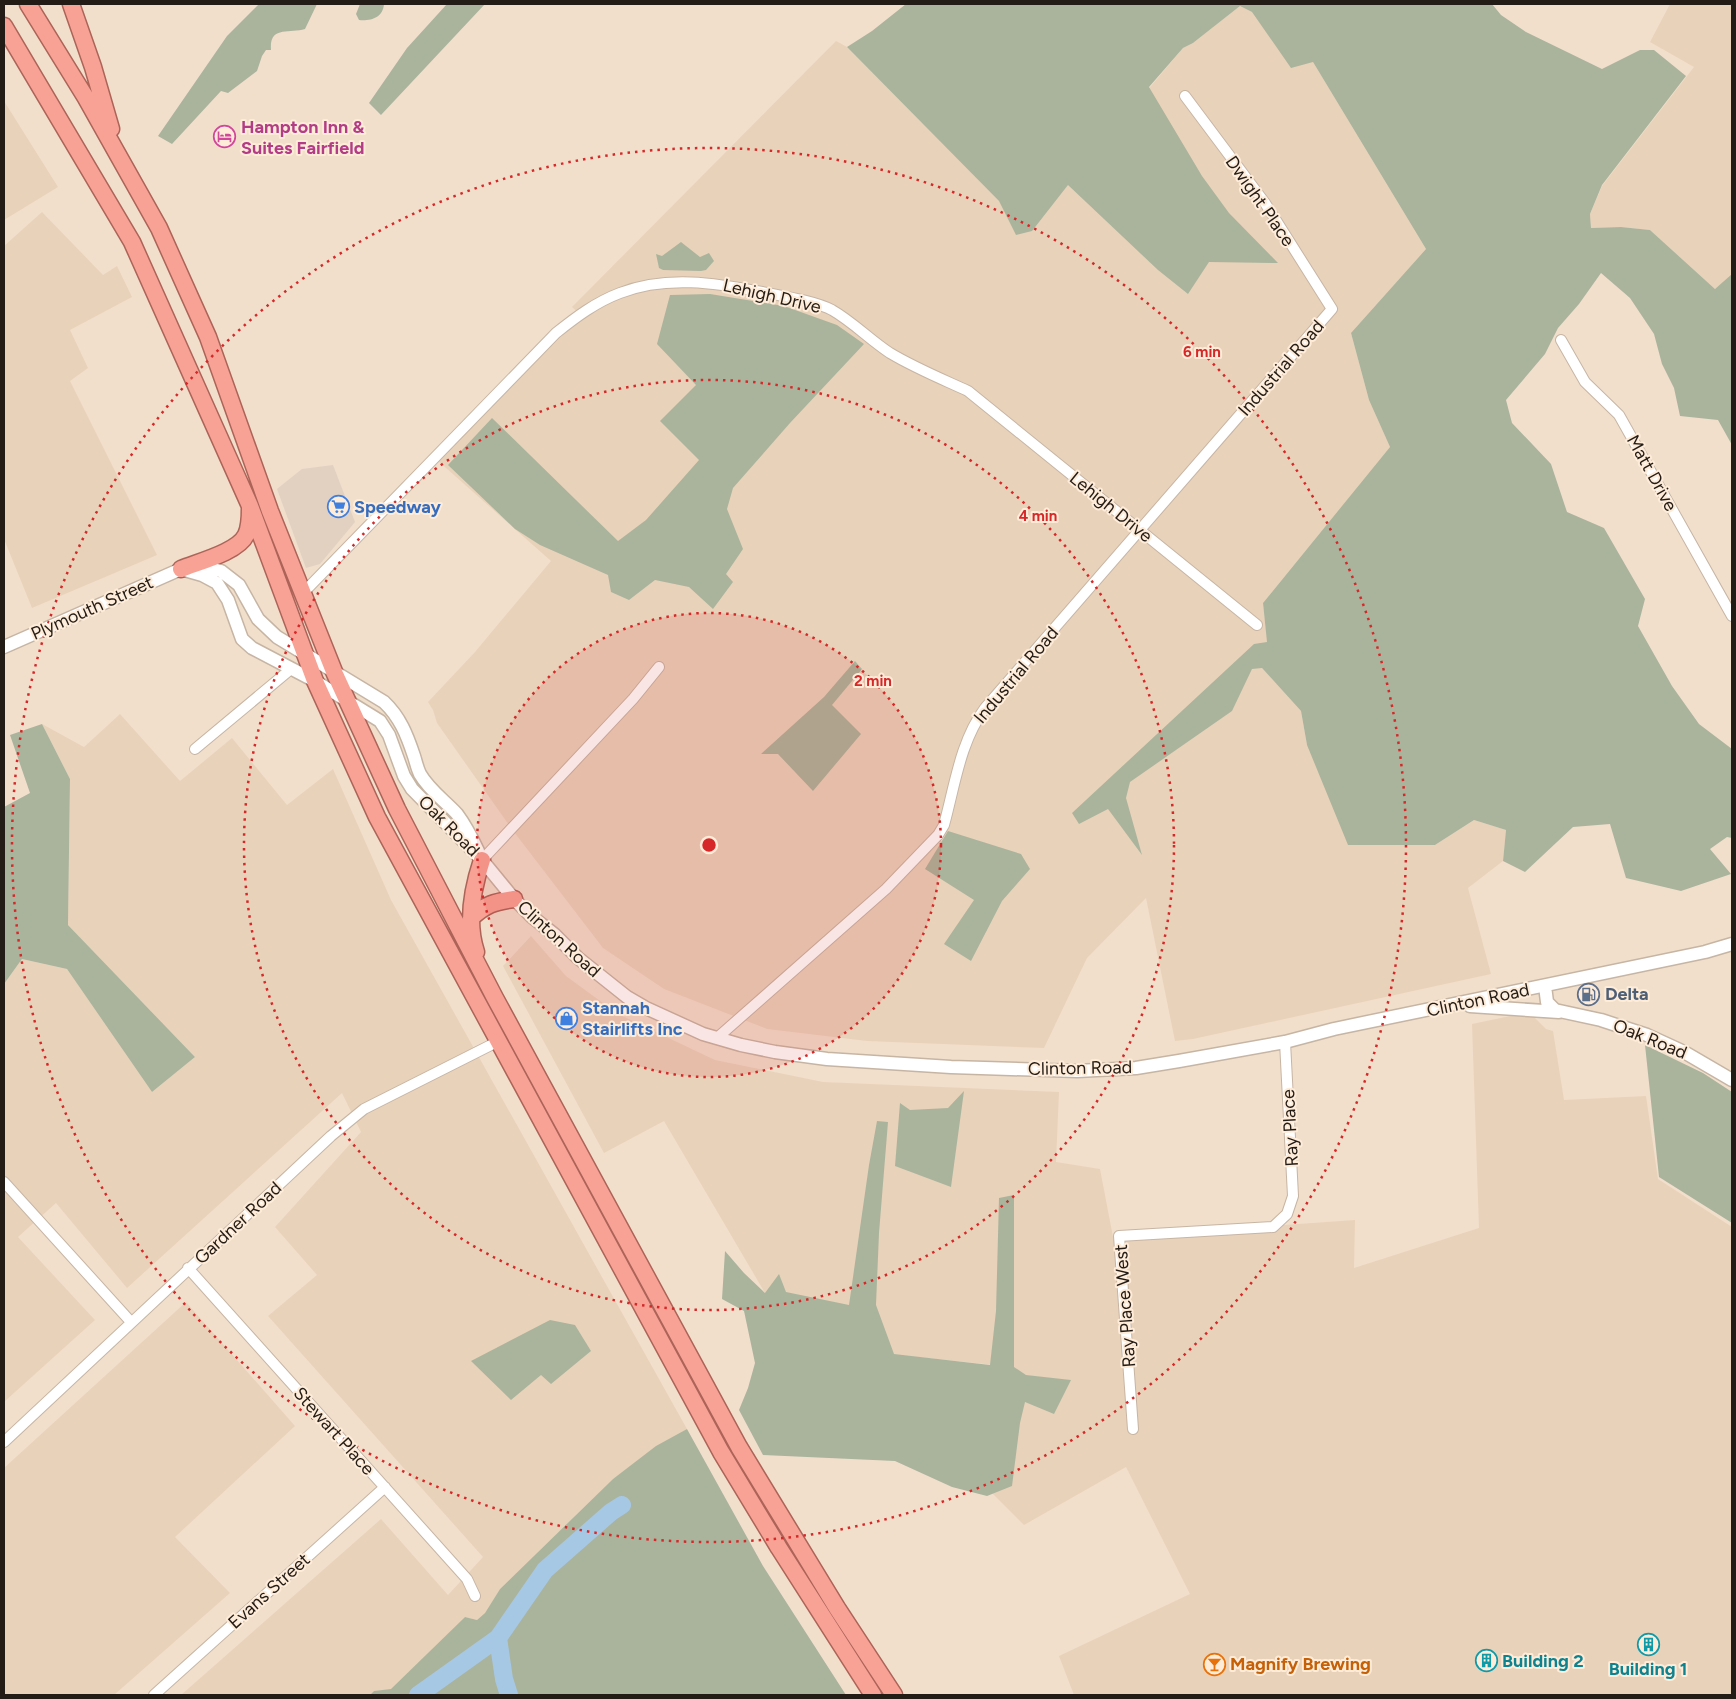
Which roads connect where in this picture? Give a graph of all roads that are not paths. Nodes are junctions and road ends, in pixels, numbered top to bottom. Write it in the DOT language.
graph roads {
  1 [pos="28,4"];
  2 [pos="71,4"];
  3 [pos="4,26"];
  4 [pos="1185,96"];
  5 [pos="117,151"];
  6 [pos="1332,309"];
  7 [pos="1561,340"];
  8 [pos="250,506"];
  9 [pos="1140,530"];
  10 [pos="181,569"];
  11 [pos="303,593"];
  12 [pos="1732,616"];
  13 [pos="1257,626"];
  14 [pos="4,647"];
  15 [pos="306,655"];
  16 [pos="659,667"];
  17 [pos="291,669"];
  18 [pos="335,674"];
  19 [pos="315,681"];
  20 [pos="349,703"];
  21 [pos="195,749"];
  22 [pos="482,860"];
  23 [pos="514,899"];
  24 [pos="471,918"];
  25 [pos="1732,944"];
  26 [pos="1545,986"];
  27 [pos="495,998"];
  28 [pos="1460,1004"];
  29 [pos="1562,1012"];
  30 [pos="717,1038"];
  31 [pos="497,1040"];
  32 [pos="1285,1042"];
  33 [pos="1732,1080"];
  34 [pos="4,1182"];
  35 [pos="1287,1214"];
  36 [pos="188,1268"];
  37 [pos="132,1322"];
  38 [pos="1134,1429"];
  39 [pos="4,1442"];
  40 [pos="384,1486"];
  41 [pos="475,1596"];
  42 [pos="154,1695"];
  43 [pos="873,1695"];
  44 [pos="894,1695"];
  1 -- 5 [label="highway"];
  2 -- 5 [label="highway"];
  3 -- 8 [label="highway"];
  4 -- 6 [label="street, Dwight Place"];
  5 -- 11 [label="highway"];
  6 -- 9 [label="street, Industrial Road"];
  7 -- 12 [label="street, Matt Drive"];
  8 -- 10 [label="highway"];
  8 -- 15 [label="highway"];
  9 -- 11 [label="street, Lehigh Drive"];
  9 -- 13 [label="street, Lehigh Drive"];
  9 -- 30 [label="street, Industrial Road"];
  10 -- 14 [label="street, Plymouth Street"];
  10 -- 15 [label="street, Plymouth Street"];
  10 -- 17 [label="street"];
  11 -- 18 [label="highway"];
  15 -- 18 [label="street, Oak Road"];
  15 -- 19 [label="highway"];
  16 -- 22 [label="street"];
  17 -- 19 [label="street"];
  17 -- 21 [label="street"];
  18 -- 20 [label="highway"];
  18 -- 22 [label="street, Oak Road"];
  19 -- 20 [label="street, Oak Road"];
  19 -- 31 [label="highway"];
  20 -- 22 [label="street, Oak Road"];
  20 -- 27 [label="highway"];
  22 -- 23 [label="street, Clinton Road"];
  22 -- 24 [label="highway"];
  23 -- 24 [label="highway"];
  23 -- 30 [label="street, Clinton Road"];
  24 -- 27 [label="highway"];
  25 -- 26 [label="street, Clinton Road"];
  26 -- 28 [label="street, Clinton Road"];
  26 -- 29 [label="street"];
  27 -- 44 [label="highway"];
  28 -- 29 [label="street, Oak Road"];
  28 -- 32 [label="street, Clinton Road"];
  29 -- 33 [label="street, Oak Road"];
  30 -- 32 [label="street, Clinton Road"];
  31 -- 36 [label="street, Gardner Road"];
  31 -- 43 [label="highway"];
  32 -- 35 [label="street, Ray Place"];
  34 -- 37 [label="street"];
  35 -- 38 [label="street, Ray Place West"];
  36 -- 37 [label="street, Gardner Road"];
  36 -- 40 [label="street, Stewart Place"];
  37 -- 39 [label="street, Gardner Road"];
  40 -- 41 [label="street, Stewart Place"];
  40 -- 42 [label="street, Evans Street"];
}
